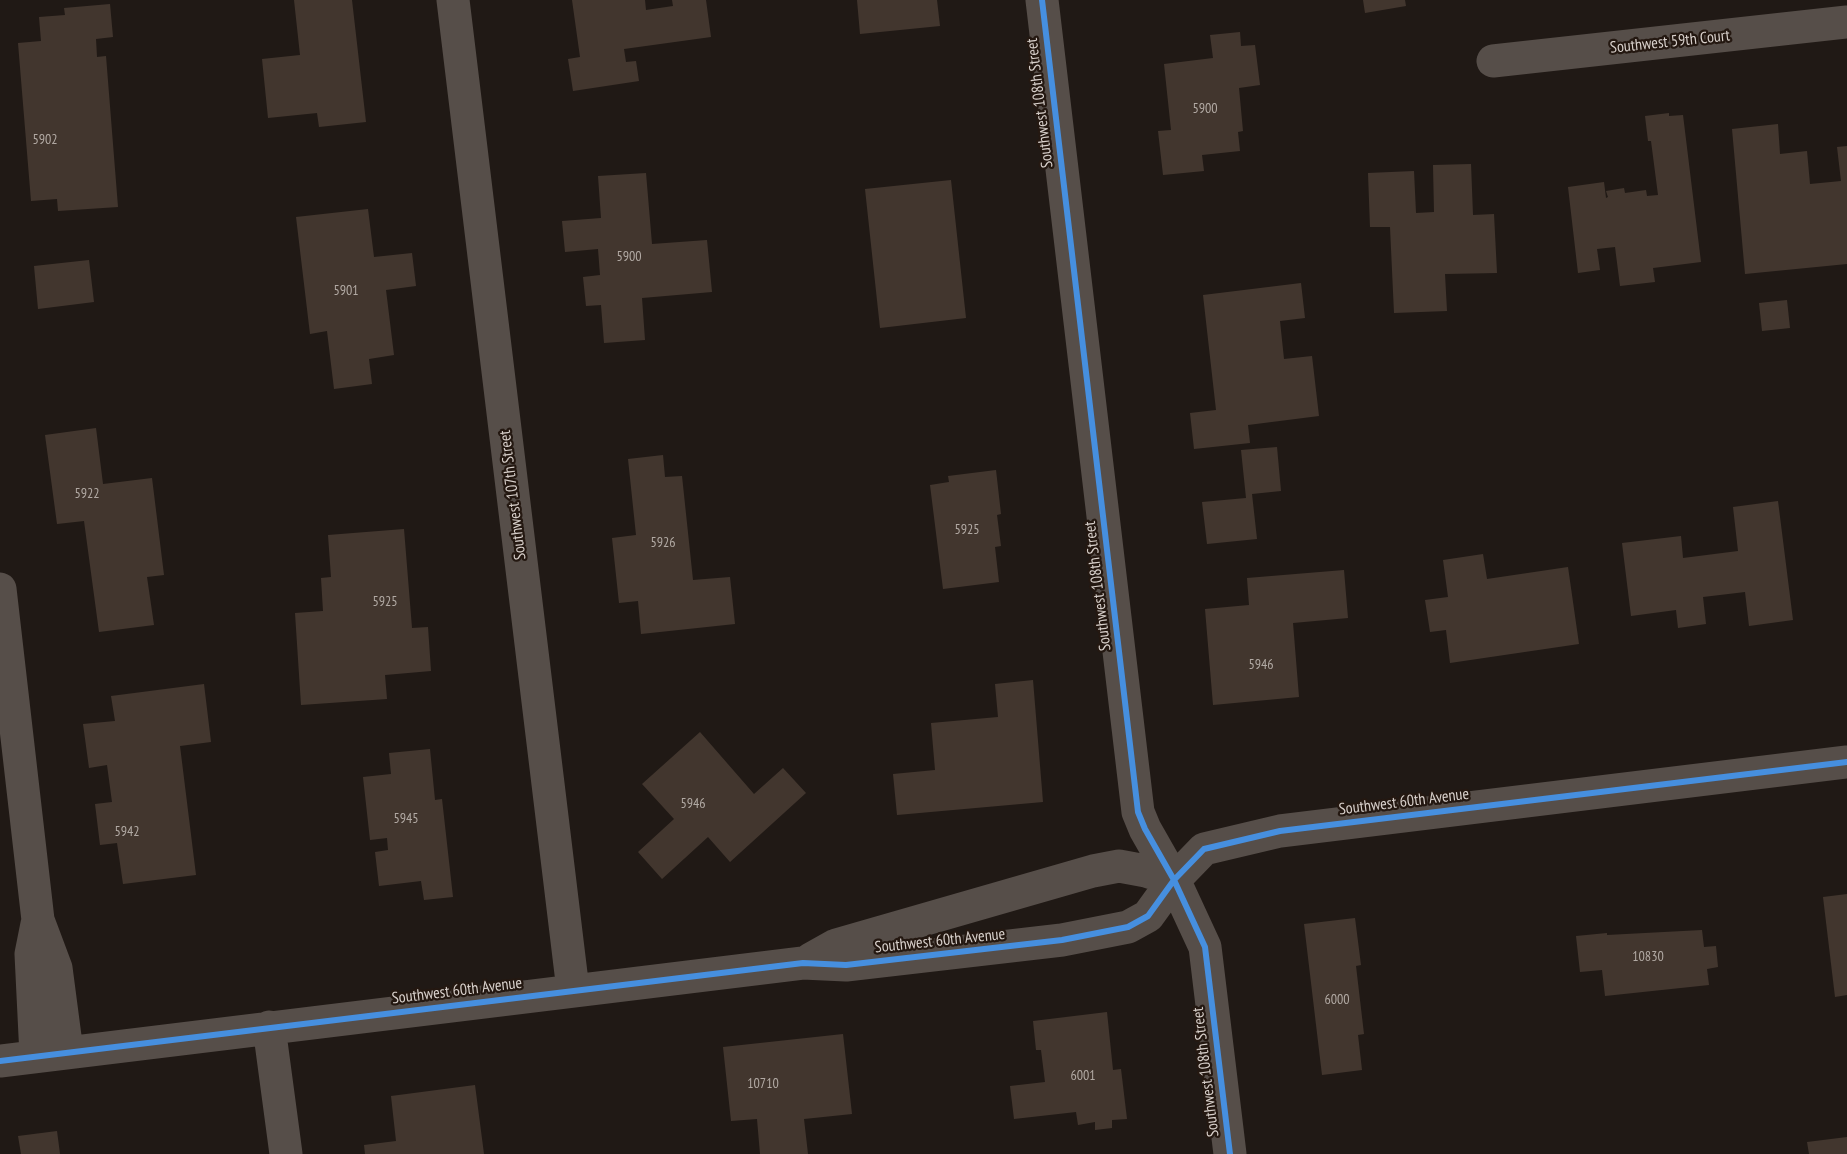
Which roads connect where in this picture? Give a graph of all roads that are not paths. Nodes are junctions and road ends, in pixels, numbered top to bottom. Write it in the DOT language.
graph roads {
  1 [pos="453,0"];
  2 [pos="1042,0"];
  3 [pos="1847,22"];
  4 [pos="1493,61"];
  5 [pos="0,589"];
  6 [pos="1847,762"];
  7 [pos="1174,880"];
  8 [pos="803,963"];
  9 [pos="573,990"];
  10 [pos="269,1027"];
  11 [pos="52,1054"];
  12 [pos="0,1060"];
  13 [pos="286,1154"];
  14 [pos="1230,1154"];
  1 -- 9 [label="street, Southwest 107th Street"];
  2 -- 7 [label="street, Southwest 108th Street"];
  3 -- 4 [label="street, Southwest 59th Court"];
  5 -- 11 [label="street"];
  6 -- 7 [label="street, Southwest 60th Avenue"];
  7 -- 8 [label="street, Southwest 60th Avenue"];
  7 -- 8 [label="street, Southwest 60th Avenue"];
  7 -- 14 [label="street, Southwest 108th Street"];
  8 -- 9 [label="street, Southwest 60th Avenue"];
  9 -- 10 [label="street, Southwest 60th Avenue"];
  10 -- 11 [label="street, Southwest 60th Avenue"];
  10 -- 13 [label="street"];
  11 -- 12 [label="street, Southwest 60th Avenue"];
}
